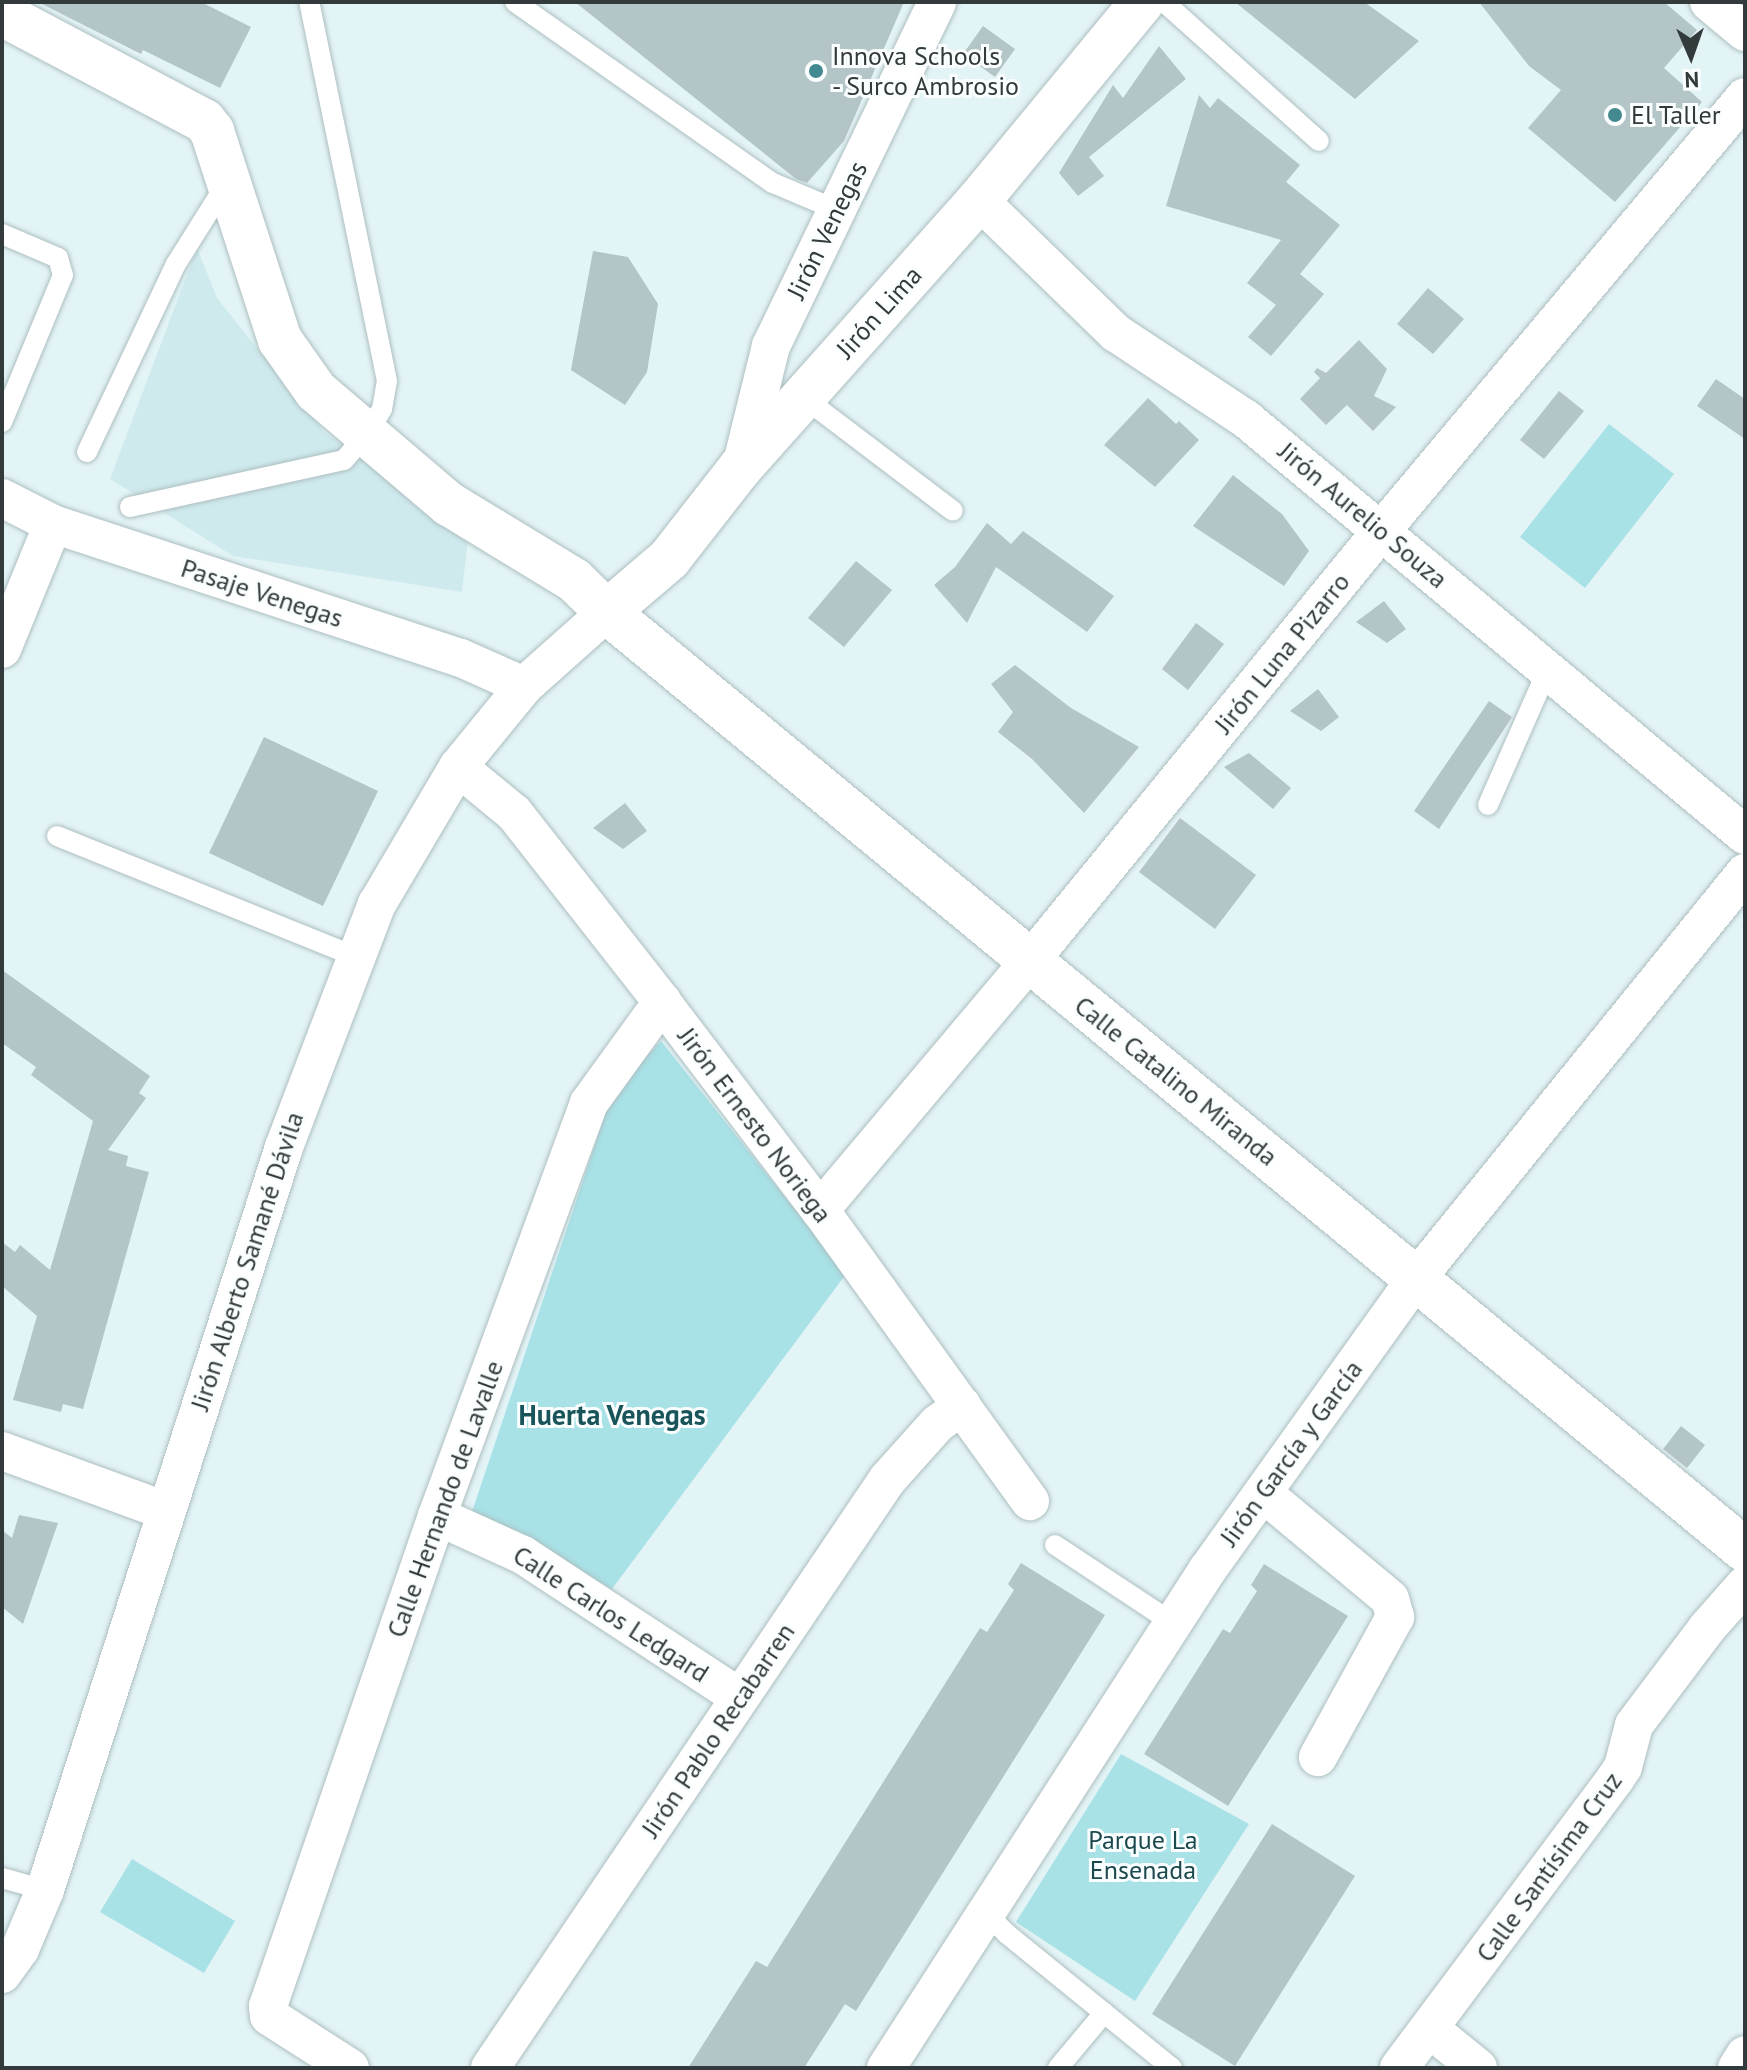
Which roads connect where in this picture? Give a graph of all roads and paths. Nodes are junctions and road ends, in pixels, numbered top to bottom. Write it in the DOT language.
graph roads {
  1 [pos="309,2"];
  2 [pos="515,2"];
  3 [pos="937,2"];
  4 [pos="1142,2"];
  5 [pos="1164,2"];
  6 [pos="1709,2"];
  7 [pos="2,14"];
  8 [pos="1745,32"];
  9 [pos="1745,97"];
  10 [pos="1319,141"];
  11 [pos="228,181"];
  12 [pos="979,200"];
  13 [pos="837,210"];
  14 [pos="2,234"];
  15 [pos="803,397"];
  16 [pos="2,422"];
  17 [pos="367,434"];
  18 [pos="87,452"];
  19 [pos="741,467"];
  20 [pos="2,498"];
  21 [pos="130,507"];
  22 [pos="953,511"];
  23 [pos="53,524"];
  24 [pos="1382,530"];
  25 [pos="607,612"];
  26 [pos="2,649"];
  27 [pos="1548,669"];
  28 [pos="524,686"];
  29 [pos="458,767"];
  30 [pos="1488,805"];
  31 [pos="1745,835"];
  32 [pos="57,836"];
  33 [pos="1745,873"];
  34 [pos="356,957"];
  35 [pos="1030,961"];
  36 [pos="662,1002"];
  37 [pos="820,1210"];
  38 [pos="1416,1279"];
  39 [pos="962,1406"];
  40 [pos="2,1451"];
  41 [pos="1263,1493"];
  42 [pos="1030,1501"];
  43 [pos="166,1511"];
  44 [pos="437,1516"];
  45 [pos="1055,1545"];
  46 [pos="1745,1550"];
  47 [pos="1745,1585"];
  48 [pos="1173,1623"];
  49 [pos="739,1697"];
  50 [pos="1318,1757"];
  51 [pos="2,1878"];
  52 [pos="45,1890"];
  53 [pos="986,1913"];
  54 [pos="2,1974"];
  55 [pos="1104,2013"];
  56 [pos="1430,2029"];
  57 [pos="1745,2055"];
  58 [pos="350,2068"];
  59 [pos="490,2068"];
  60 [pos="886,2068"];
  61 [pos="1058,2068"];
  62 [pos="1172,2068"];
  63 [pos="1399,2068"];
  64 [pos="1478,2068"];
  65 [pos="1737,2068"];
  1 -- 17 [label="lane"];
  2 -- 13 [label="lane"];
  3 -- 13 [label="street, Jirón Venegas"];
  4 -- 12 [label="street, Jirón Lima"];
  5 -- 10 [label="lane"];
  6 -- 8 [label="street"];
  7 -- 11 [label="street, Calle Catalino Miranda"];
  9 -- 24 [label="street, Jirón Luna Pizarro"];
  11 -- 17 [label="street, Calle Catalino Miranda"];
  11 -- 18 [label="lane"];
  12 -- 15 [label="street, Jirón Lima"];
  12 -- 24 [label="street, Jirón Aurelio Souza"];
  13 -- 19 [label="street, Jirón Venegas"];
  14 -- 16 [label="lane"];
  15 -- 19 [label="street, Jirón Lima"];
  15 -- 22 [label="lane"];
  17 -- 21 [label="lane"];
  17 -- 25 [label="street, Calle Catalino Miranda"];
  19 -- 25 [label="street, Jirón Lima"];
  20 -- 23 [label="street, Pasaje Venegas"];
  23 -- 26 [label="street"];
  23 -- 28 [label="street, Pasaje Venegas"];
  24 -- 27 [label="street, Jirón Aurelio Souza"];
  24 -- 35 [label="street, Jirón Luna Pizarro"];
  25 -- 28 [label="street, Jirón Alberto Samané Dávila"];
  25 -- 35 [label="street, Calle Catalino Miranda"];
  27 -- 30 [label="lane"];
  27 -- 31 [label="street, Jirón Aurelio Souza"];
  28 -- 29 [label="street, Jirón Alberto Samané Dávila"];
  29 -- 34 [label="street, Jirón Alberto Samané Dávila"];
  29 -- 36 [label="street, Jirón Ernesto Noriega"];
  32 -- 34 [label="lane"];
  33 -- 38 [label="street, Jirón García y García"];
  34 -- 43 [label="street, Jirón Alberto Samané Dávila"];
  35 -- 37 [label="street, Jirón Luna Pizarro"];
  35 -- 38 [label="street, Calle Catalino Miranda"];
  36 -- 37 [label="street, Jirón Ernesto Noriega"];
  36 -- 44 [label="street, Calle Hernando de Lavalle"];
  37 -- 39 [label="street, Jirón Ernesto Noriega"];
  38 -- 41 [label="street, Jirón García y García"];
  38 -- 46 [label="street, Calle Catalino Miranda"];
  39 -- 42 [label="street, Jirón Ernesto Noriega"];
  39 -- 49 [label="street, Jirón Pablo Recabarren"];
  40 -- 43 [label="street"];
  41 -- 48 [label="street, Jirón García y García"];
  41 -- 50 [label="street"];
  43 -- 52 [label="street, Jirón Alberto Samané Dávila"];
  44 -- 49 [label="street, Calle Carlos Ledgard"];
  44 -- 58 [label="street, Calle Hernando de Lavalle"];
  45 -- 48 [label="lane"];
  47 -- 56 [label="street, Calle Santísima Cruz"];
  48 -- 53 [label="street, Jirón García y García"];
  49 -- 59 [label="street, Jirón Pablo Recabarren"];
  51 -- 52 [label="lane"];
  52 -- 54 [label="street, Jirón Alberto Samané Dávila"];
  53 -- 55 [label="lane"];
  53 -- 60 [label="street, Jirón García y García"];
  55 -- 61 [label="lane"];
  55 -- 62 [label="lane"];
  56 -- 63 [label="street, Calle Santísima Cruz"];
  56 -- 64 [label="street"];
  57 -- 65 [label="street"];
}
